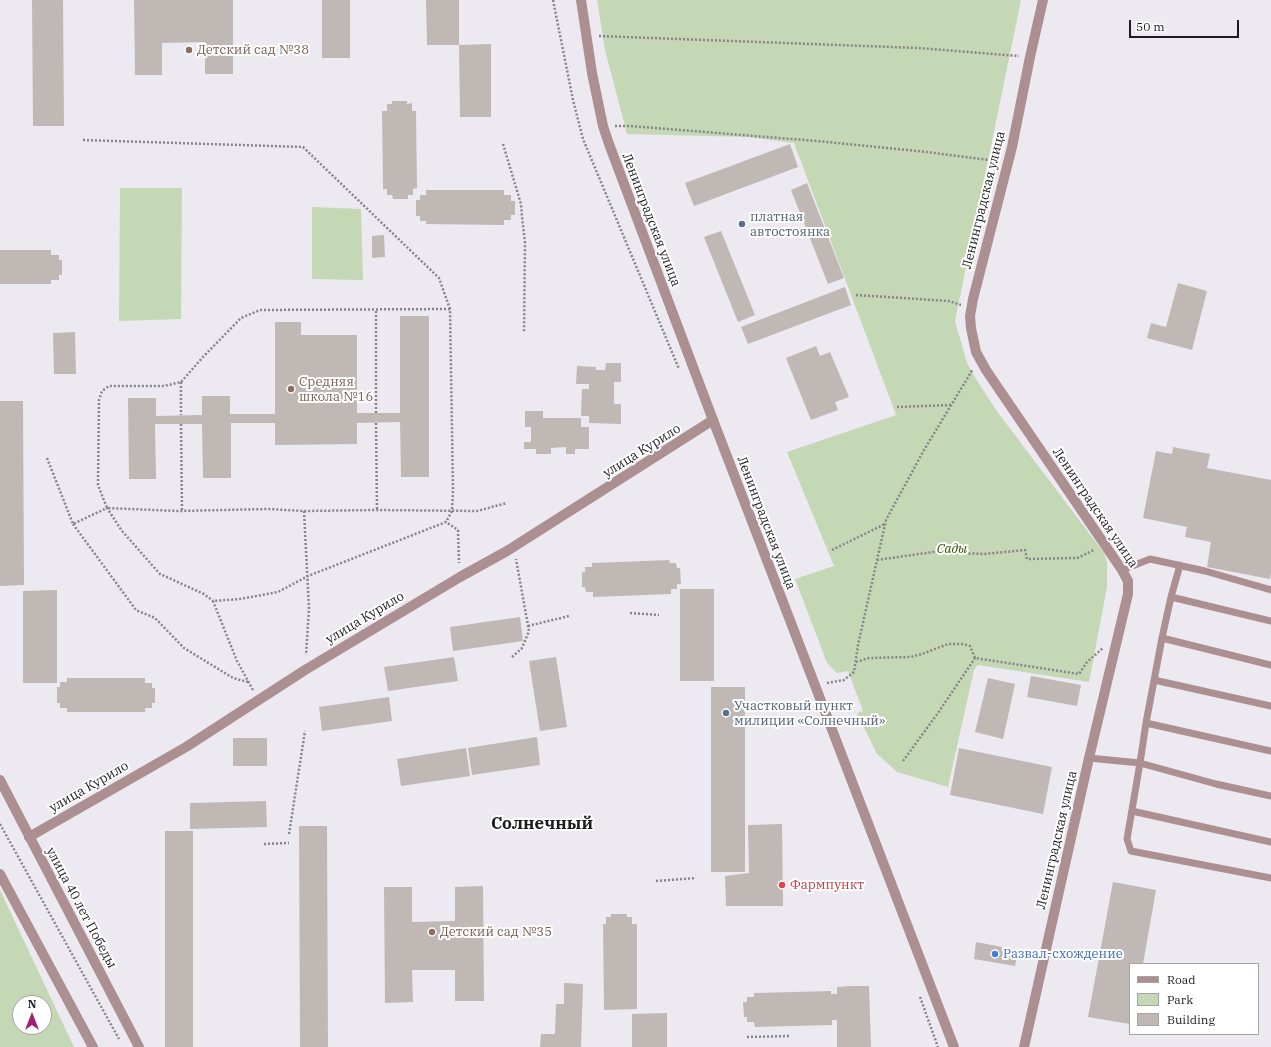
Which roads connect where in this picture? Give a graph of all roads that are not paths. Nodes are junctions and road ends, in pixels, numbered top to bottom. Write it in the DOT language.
graph roads {
  1 [pos="581,0"];
  2 [pos="1043,0"];
  3 [pos="713,420"];
  4 [pos="1180,565"];
  5 [pos="1122,570"];
  6 [pos="1271,590"];
  7 [pos="1171,597"];
  8 [pos="1271,621"];
  9 [pos="1162,638"];
  10 [pos="1271,665"];
  11 [pos="1154,680"];
  12 [pos="1271,706"];
  13 [pos="1146,723"];
  14 [pos="1271,751"];
  15 [pos="1089,758"];
  16 [pos="1140,763"];
  17 [pos="0,780"];
  18 [pos="1271,796"];
  19 [pos="1132,811"];
  20 [pos="29,837"];
  21 [pos="1271,842"];
  22 [pos="0,874"];
  23 [pos="1271,878"];
  24 [pos="93,1047"];
  25 [pos="140,1047"];
  26 [pos="954,1047"];
  27 [pos="1024,1047"];
  1 -- 3 [label="street, Ленинградская улица"];
  2 -- 5 [label="street, Ленинградская улица"];
  3 -- 20 [label="street, улица Курило"];
  3 -- 26 [label="street, Ленинградская улица"];
  4 -- 5 [label="lane"];
  4 -- 6 [label="lane"];
  4 -- 7 [label="lane"];
  5 -- 15 [label="street, Ленинградская улица"];
  7 -- 8 [label="lane"];
  7 -- 9 [label="lane"];
  9 -- 10 [label="lane"];
  9 -- 11 [label="lane"];
  11 -- 12 [label="lane"];
  11 -- 13 [label="lane"];
  13 -- 14 [label="lane"];
  13 -- 16 [label="lane"];
  15 -- 16 [label="lane"];
  15 -- 27 [label="street, Ленинградская улица"];
  16 -- 18 [label="lane"];
  16 -- 19 [label="lane"];
  17 -- 20 [label="street, улица 40 лет Победы"];
  19 -- 21 [label="lane"];
  19 -- 23 [label="lane"];
  20 -- 25 [label="street, улица 40 лет Победы"];
  22 -- 24 [label="street"];
}
